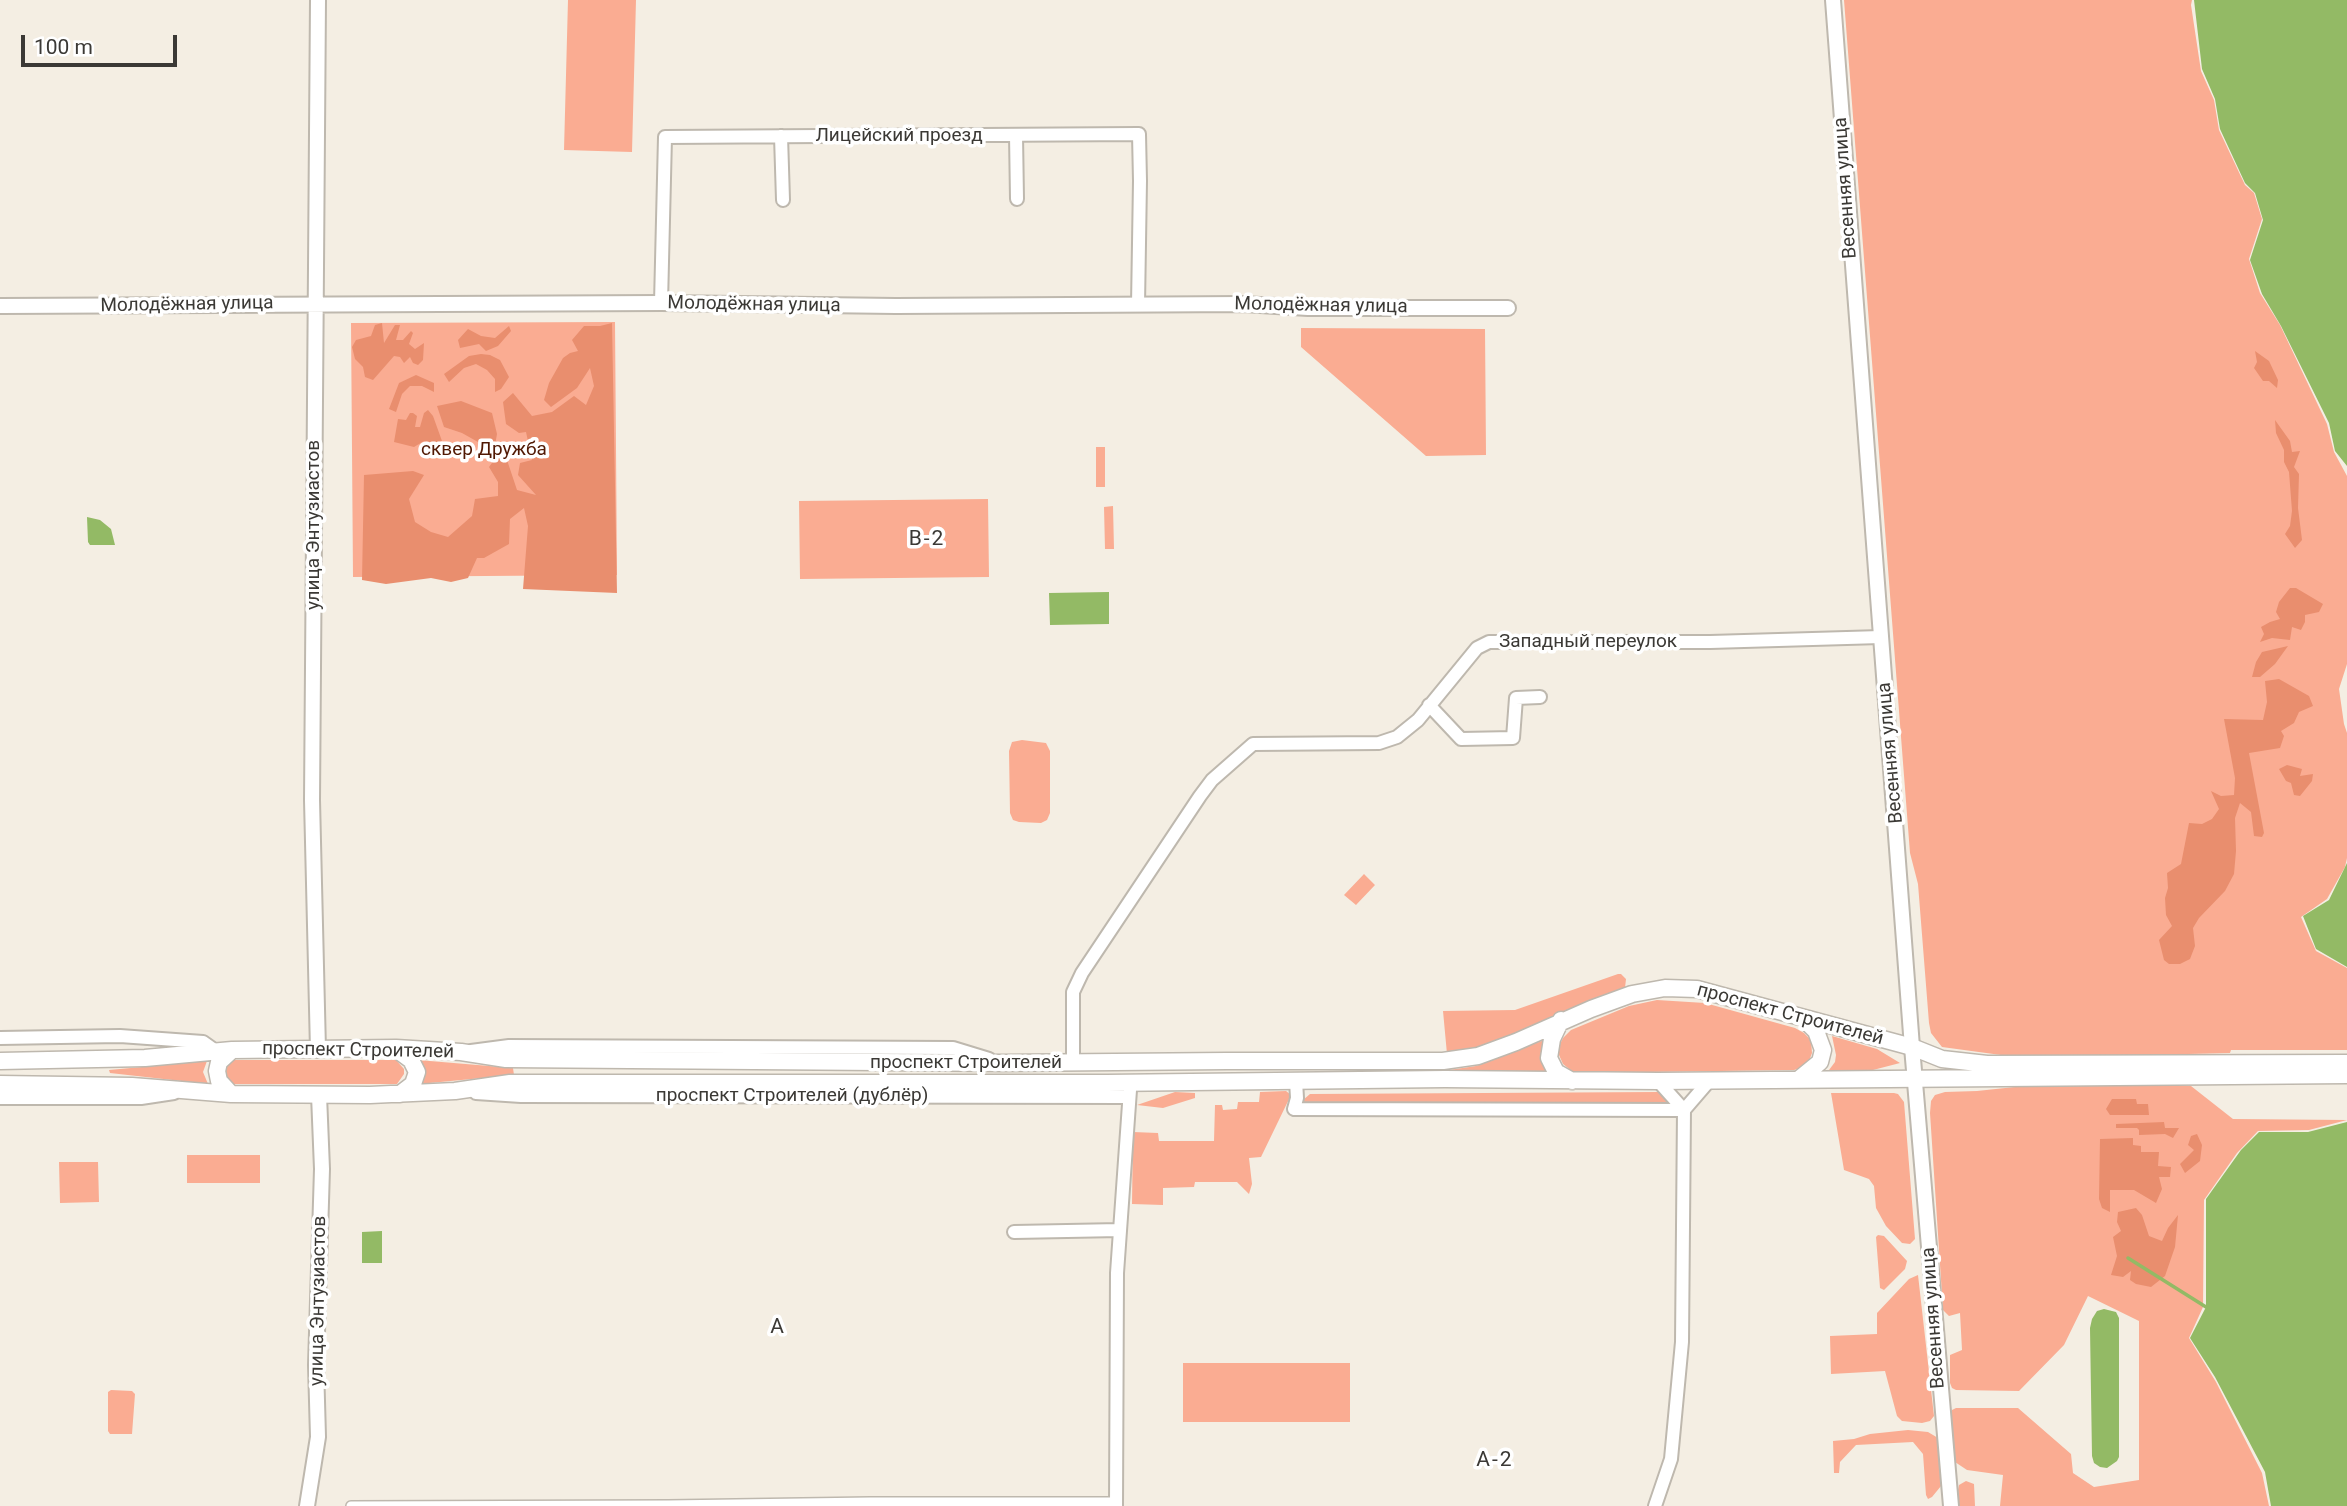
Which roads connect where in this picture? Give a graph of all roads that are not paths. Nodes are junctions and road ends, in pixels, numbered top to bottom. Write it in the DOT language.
graph roads {
  1 [pos="318,0"];
  2 [pos="323,0"];
  3 [pos="1832,0"];
  4 [pos="1016,135"];
  5 [pos="781,136"];
  6 [pos="1017,199"];
  7 [pos="783,200"];
  8 [pos="661,303"];
  9 [pos="319,305"];
  10 [pos="1138,305"];
  11 [pos="0,306"];
  12 [pos="1508,307"];
  13 [pos="1881,637"];
  14 [pos="1540,697"];
  15 [pos="1429,705"];
  16 [pos="1803,1018"];
  17 [pos="1561,1020"];
  18 [pos="0,1038"];
  19 [pos="396,1048"];
  20 [pos="1912,1048"];
  21 [pos="321,1049"];
  22 [pos="224,1051"];
  23 [pos="0,1061"];
  24 [pos="1073,1062"];
  25 [pos="2347,1063"];
  26 [pos="2347,1074"];
  27 [pos="1915,1078"];
  28 [pos="1798,1080"];
  29 [pos="1572,1081"];
  30 [pos="1658,1081"];
  31 [pos="1709,1081"];
  32 [pos="1296,1082"];
  33 [pos="0,1084"];
  34 [pos="1130,1089"];
  35 [pos="187,1091"];
  36 [pos="231,1094"];
  37 [pos="400,1094"];
  38 [pos="324,1095"];
  39 [pos="0,1098"];
  40 [pos="1684,1110"];
  41 [pos="1120,1230"];
  42 [pos="1014,1231"];
  43 [pos="1116,1504"];
  44 [pos="307,1506"];
  45 [pos="317,1506"];
  46 [pos="351,1506"];
  47 [pos="1655,1506"];
  48 [pos="1951,1506"];
  1 -- 9 [label="street"];
  2 -- 9 [label="street"];
  3 -- 13 [label="street, Весенняя улица"];
  4 -- 5 [label="street, Лицейский проезд"];
  4 -- 6 [label="street"];
  4 -- 10 [label="street, Лицейский проезд"];
  5 -- 7 [label="street"];
  5 -- 8 [label="street, Лицейский проезд"];
  8 -- 9 [label="street, Молодёжная улица"];
  8 -- 10 [label="street, Молодёжная улица"];
  9 -- 11 [label="street, Молодёжная улица"];
  9 -- 21 [label="street"];
  10 -- 12 [label="street, Молодёжная улица"];
  13 -- 15 [label="street, Западный переулок"];
  13 -- 20 [label="street, Весенняя улица"];
  14 -- 15 [label="street"];
  15 -- 24 [label="street, Западный переулок"];
  16 -- 17 [label="main road, проспект Строителей"];
  16 -- 20 [label="main road, проспект Строителей"];
  16 -- 28 [label="main road"];
  17 -- 24 [label="main road, проспект Строителей"];
  17 -- 29 [label="main road"];
  18 -- 22 [label="street"];
  19 -- 21 [label="main road, проспект Строителей"];
  19 -- 24 [label="main road, проспект Строителей"];
  19 -- 37 [label="main road"];
  20 -- 25 [label="main road, проспект Строителей"];
  20 -- 27 [label="street, Весенняя улица"];
  21 -- 22 [label="main road, проспект Строителей"];
  22 -- 23 [label="main road, проспект Строителей"];
  22 -- 36 [label="main road"];
  26 -- 27 [label="main road, проспект Строителей"];
  27 -- 28 [label="main road, проспект Строителей"];
  27 -- 48 [label="street, Весенняя улица"];
  28 -- 31 [label="main road, проспект Строителей"];
  29 -- 30 [label="main road, проспект Строителей"];
  29 -- 32 [label="main road, проспект Строителей"];
  30 -- 31 [label="main road, проспект Строителей"];
  30 -- 40 [label="street"];
  31 -- 40 [label="street"];
  32 -- 34 [label="main road, проспект Строителей"];
  32 -- 40 [label="street"];
  33 -- 35 [label="main road, проспект Строителей"];
  34 -- 37 [label="main road, проспект Строителей"];
  34 -- 41 [label="street"];
  35 -- 36 [label="main road, проспект Строителей"];
  35 -- 39 [label="street"];
  36 -- 38 [label="main road, проспект Строителей"];
  37 -- 38 [label="main road, проспект Строителей"];
  38 -- 44 [label="street, улица Энтузиастов"];
  38 -- 45 [label="street"];
  40 -- 47 [label="street"];
  41 -- 42 [label="street"];
  41 -- 43 [label="street"];
  43 -- 46 [label="street"];
}
